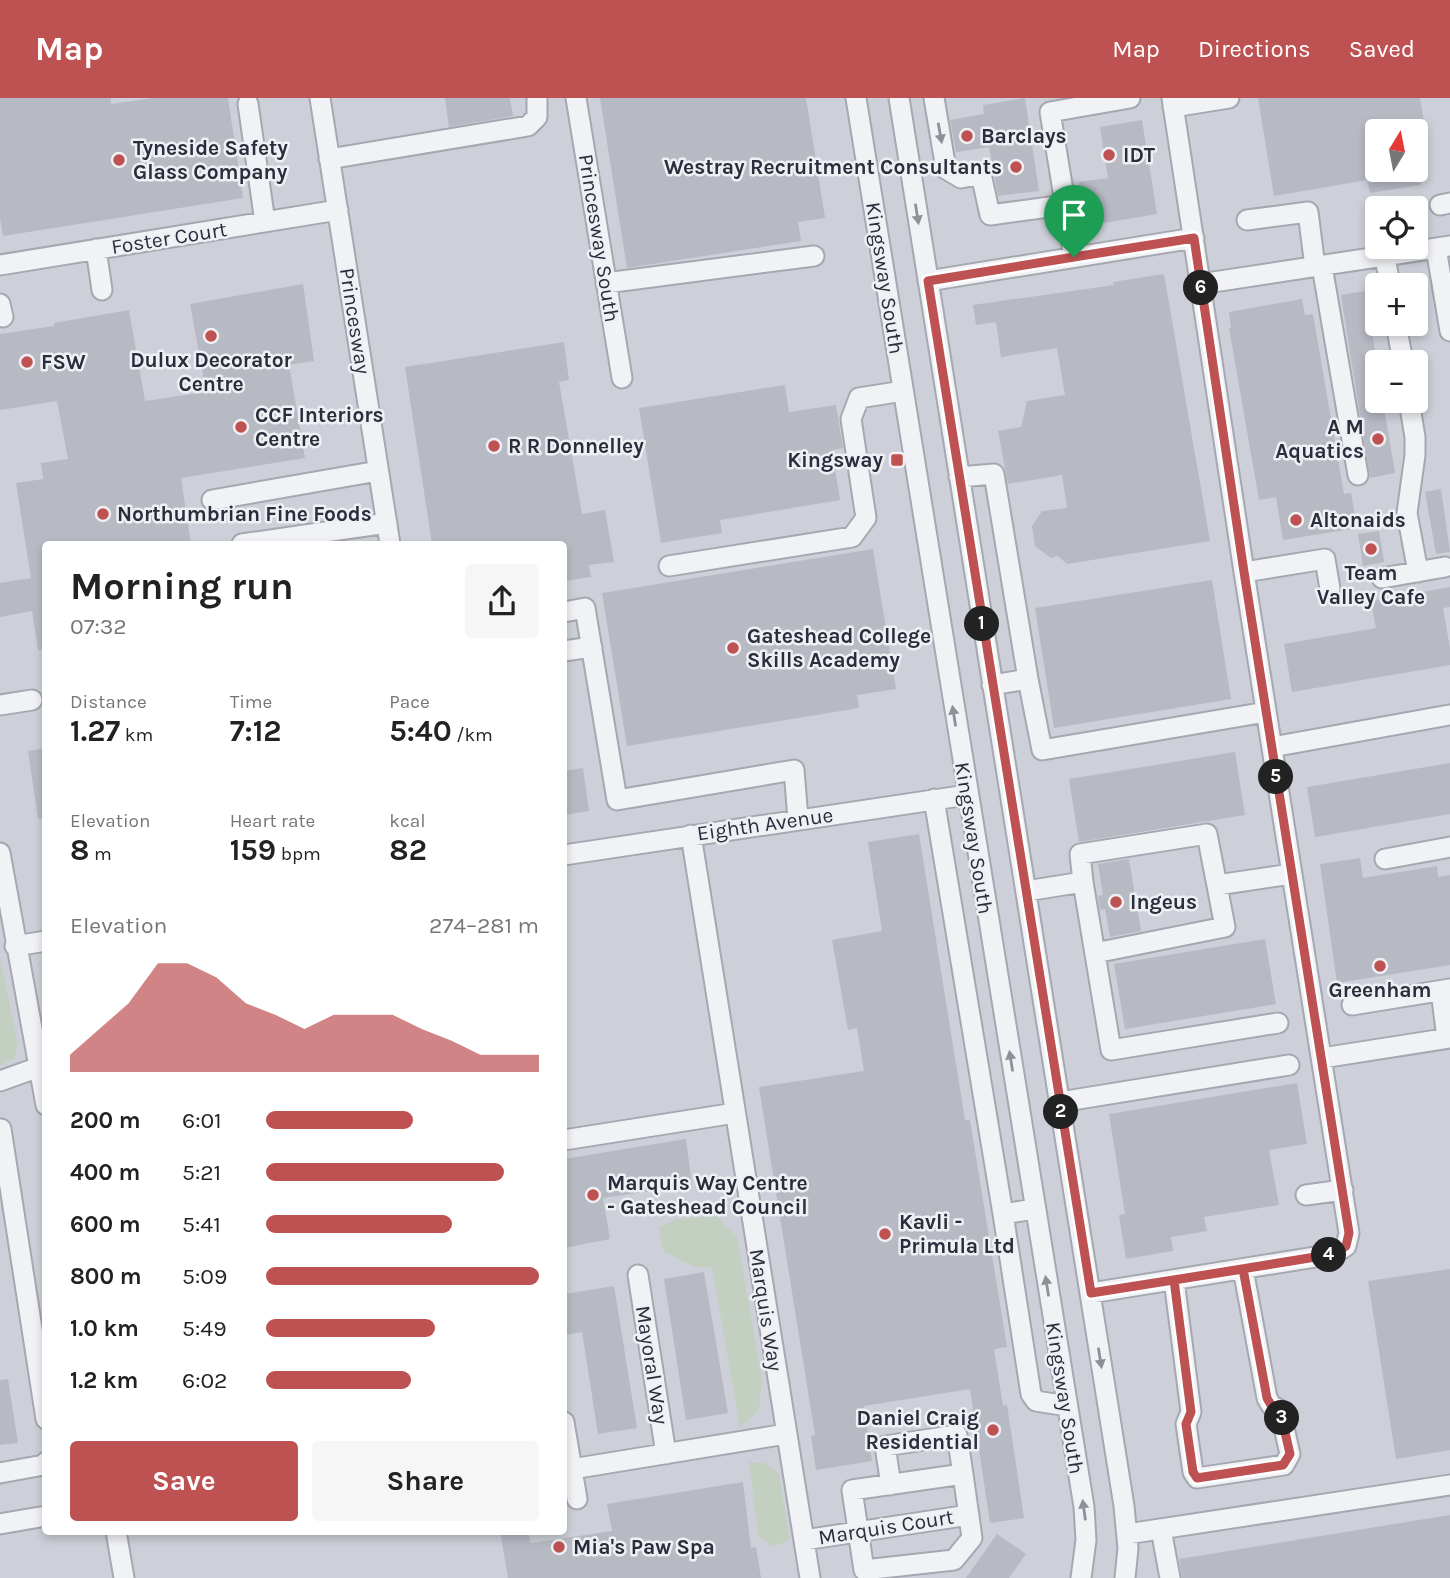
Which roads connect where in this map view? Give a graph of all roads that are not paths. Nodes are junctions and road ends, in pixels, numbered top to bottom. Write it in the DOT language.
graph roads {
  1 [pos="320,98"];
  2 [pos="537,98"];
  3 [pos="576,98"];
  4 [pos="856,98"];
  5 [pos="899,98"];
  6 [pos="934,98"];
  7 [pos="1130,98"];
  8 [pos="1229,98"];
  9 [pos="1173,102"];
  10 [pos="248,104"];
  11 [pos="330,159"];
  12 [pos="1064,205"];
  13 [pos="338,210"];
  14 [pos="1247,220"];
  15 [pos="265,222"];
  16 [pos="1194,238"];
  17 [pos="1443,247"];
  18 [pos="96,249"];
  19 [pos="814,256"];
  20 [pos="1074,257"];
  21 [pos="1372,259"];
  22 [pos="0,265"];
  23 [pos="1319,267"];
  24 [pos="928,281"];
  25 [pos="606,283"];
  26 [pos="1200,284"];
  27 [pos="102,290"];
  28 [pos="1448,306"];
  29 [pos="1450,331"];
  30 [pos="622,378"];
  31 [pos="903,391"];
  32 [pos="1411,413"];
  33 [pos="379,471"];
  34 [pos="1358,474"];
  35 [pos="959,477"];
  36 [pos="212,500"];
  37 [pos="387,523"];
  38 [pos="263,541"];
  39 [pos="390,541"];
  40 [pos="669,566"];
  41 [pos="1445,567"];
  42 [pos="1244,572"];
  43 [pos="1418,572"];
  44 [pos="1381,578"];
  45 [pos="1329,589"];
  46 [pos="567,611"];
  47 [pos="592,647"];
  48 [pos="567,651"];
  49 [pos="1028,679"];
  50 [pos="992,685"];
  51 [pos="32,700"];
  52 [pos="0,705"];
  53 [pos="1266,712"];
  54 [pos="1449,715"];
  55 [pos="1272,747"];
  56 [pos="967,794"];
  57 [pos="934,799"];
  58 [pos="798,819"];
  59 [pos="691,835"];
  60 [pos="1450,847"];
  61 [pos="0,853"];
  62 [pos="567,855"];
  63 [pos="1385,859"];
  64 [pos="1292,874"];
  65 [pos="1083,882"];
  66 [pos="1217,885"];
  67 [pos="1026,891"];
  68 [pos="42,942"];
  69 [pos="15,946"];
  70 [pos="1095,953"];
  71 [pos="1445,990"];
  72 [pos="1352,1005"];
  73 [pos="1278,1023"];
  74 [pos="1449,1038"];
  75 [pos="1322,1058"];
  76 [pos="1289,1065"];
  77 [pos="39,1067"];
  78 [pos="0,1081"];
  79 [pos="42,1083"];
  80 [pos="1060,1102"];
  81 [pos="735,1113"];
  82 [pos="1,1129"];
  83 [pos="567,1140"];
  84 [pos="1343,1190"];
  85 [pos="1306,1195"];
  86 [pos="1035,1209"];
  87 [pos="1003,1214"];
  88 [pos="1243,1269"];
  89 [pos="638,1275"];
  90 [pos="1174,1280"];
  91 [pos="1091,1293"];
  92 [pos="38,1317"];
  93 [pos="42,1368"];
  94 [pos="1067,1406"];
  95 [pos="786,1434"];
  96 [pos="567,1440"];
  97 [pos="666,1454"];
  98 [pos="42,1465"];
  99 [pos="572,1469"];
  100 [pos="0,1473"];
  101 [pos="963,1474"];
  102 [pos="891,1485"];
  103 [pos="1450,1485"];
  104 [pos="577,1499"];
  105 [pos="968,1515"];
  106 [pos="42,1517"];
  107 [pos="0,1524"];
  108 [pos="1161,1529"];
  109 [pos="858,1531"];
  110 [pos="1127,1534"];
  111 [pos="117,1535"];
  112 [pos="804,1540"];
  113 [pos="124,1578"];
  114 [pos="810,1578"];
  115 [pos="1081,1578"];
  116 [pos="1125,1578"];
  117 [pos="1170,1578"];
  1 -- 11 [label="street, Princesway"];
  2 -- 11 [label="street"];
  3 -- 25 [label="street, Princesway South"];
  4 -- 31 [label="street, Kingsway South"];
  5 -- 24 [label="street, Kingsway South, one-way"];
  6 -- 12 [label="street, one-way"];
  7 -- 12 [label="street"];
  8 -- 9 [label="street"];
  9 -- 16 [label="street"];
  10 -- 15 [label="street"];
  11 -- 13 [label="street, Princesway"];
  12 -- 20 [label="street"];
  13 -- 15 [label="street, Foster Court"];
  13 -- 33 [label="street, Princesway"];
  14 -- 23 [label="street"];
  15 -- 18 [label="street, Foster Court"];
  16 -- 20 [label="street"];
  16 -- 26 [label="street"];
  17 -- 28 [label="street"];
  18 -- 22 [label="street, Foster Court"];
  18 -- 27 [label="street"];
  19 -- 25 [label="street"];
  20 -- 24 [label="street"];
  21 -- 23 [label="street"];
  23 -- 26 [label="street"];
  23 -- 34 [label="street"];
  24 -- 35 [label="street, Kingsway South"];
  25 -- 30 [label="street, Princesway South"];
  26 -- 42 [label="street"];
  28 -- 29 [label="street"];
  31 -- 40 [label="street"];
  56 -- 31 [label="street, Kingsway South, one-way"];
  32 -- 43 [label="street"];
  33 -- 36 [label="street"];
  33 -- 37 [label="street, Princesway"];
  35 -- 49 [label="street"];
  35 -- 50 [label="street, Kingsway South"];
  37 -- 38 [label="street"];
  37 -- 39 [label="street, Princesway"];
  41 -- 43 [label="street"];
  42 -- 45 [label="street"];
  42 -- 53 [label="street"];
  43 -- 44 [label="street"];
  46 -- 47 [label="street"];
  47 -- 48 [label="street"];
  47 -- 58 [label="street"];
  49 -- 50 [label="street"];
  49 -- 53 [label="street"];
  50 -- 67 [label="street, Kingsway South"];
  51 -- 52 [label="street"];
  53 -- 55 [label="street"];
  54 -- 55 [label="street"];
  55 -- 64 [label="street"];
  56 -- 57 [label="street, Eighth Avenue"];
  86 -- 56 [label="street, Kingsway South, one-way"];
  57 -- 58 [label="street, Eighth Avenue"];
  57 -- 87 [label="street"];
  58 -- 59 [label="street, Eighth Avenue"];
  59 -- 62 [label="street, Eighth Avenue"];
  59 -- 81 [label="street, Marquis Way"];
  60 -- 63 [label="street"];
  61 -- 69 [label="street"];
  64 -- 66 [label="street"];
  64 -- 75 [label="street"];
  65 -- 66 [label="street"];
  65 -- 67 [label="street"];
  65 -- 70 [label="street"];
  66 -- 70 [label="street"];
  67 -- 80 [label="street, Kingsway South"];
  68 -- 69 [label="street"];
  69 -- 77 [label="street"];
  70 -- 73 [label="street"];
  71 -- 72 [label="street"];
  71 -- 74 [label="street"];
  74 -- 75 [label="street"];
  75 -- 84 [label="street"];
  76 -- 80 [label="street"];
  77 -- 78 [label="street"];
  77 -- 79 [label="street"];
  80 -- 91 [label="street, Kingsway South"];
  81 -- 83 [label="street"];
  81 -- 95 [label="street, Marquis Way"];
  82 -- 92 [label="street"];
  84 -- 85 [label="street"];
  84 -- 88 [label="street"];
  86 -- 87 [label="street"];
  94 -- 86 [label="street, Kingsway South, one-way"];
  87 -- 94 [label="street"];
  88 -- 90 [label="street"];
  88 -- 90 [label="street"];
  89 -- 97 [label="street, Mayoral Way"];
  90 -- 91 [label="street"];
  91 -- 110 [label="street, Kingsway South, one-way"];
  92 -- 93 [label="street"];
  115 -- 94 [label="street, Kingsway South, one-way"];
  95 -- 97 [label="street, Mayoral Way"];
  95 -- 112 [label="street, Marquis Way"];
  96 -- 99 [label="street"];
  97 -- 99 [label="street, Mayoral Way"];
  98 -- 100 [label="street"];
  99 -- 104 [label="street"];
  101 -- 102 [label="street"];
  101 -- 102 [label="street"];
  101 -- 105 [label="street"];
  102 -- 109 [label="street"];
  103 -- 108 [label="street"];
  105 -- 109 [label="street, Marquis Court"];
  105 -- 109 [label="street"];
  106 -- 107 [label="street"];
  108 -- 110 [label="street"];
  108 -- 117 [label="street"];
  109 -- 112 [label="street, Marquis Court"];
  110 -- 116 [label="street, Kingsway South"];
  111 -- 113 [label="street"];
  112 -- 114 [label="street, Marquis Way"];
}
